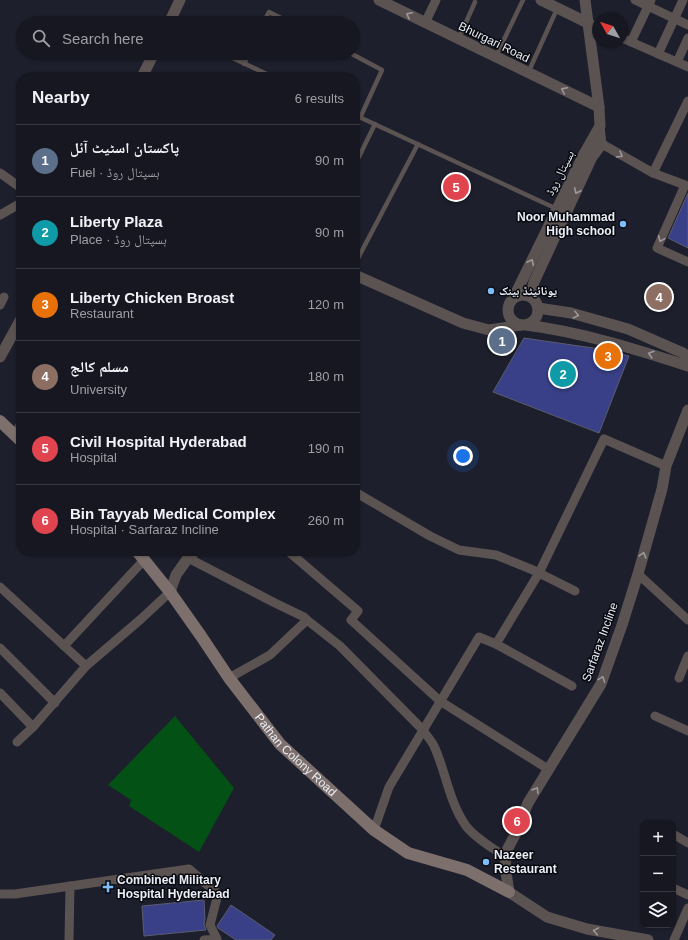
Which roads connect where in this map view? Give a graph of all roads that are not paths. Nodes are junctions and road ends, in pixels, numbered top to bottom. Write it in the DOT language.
graph roads {
  1 [pos="180,0"];
  2 [pos="379,0"];
  3 [pos="436,0"];
  4 [pos="523,0"];
  5 [pos="541,0"];
  6 [pos="585,0"];
  7 [pos="635,0"];
  8 [pos="683,0"];
  9 [pos="475,2"];
  10 [pos="649,3"];
  11 [pos="557,8"];
  12 [pos="172,16"];
  13 [pos="266,16"];
  14 [pos="276,16"];
  15 [pos="674,19"];
  16 [pos="592,22"];
  17 [pos="425,23"];
  18 [pos="592,25"];
  19 [pos="688,25"];
  20 [pos="688,38"];
  21 [pos="458,39"];
  22 [pos="628,41"];
  23 [pos="631,42"];
  24 [pos="595,48"];
  25 [pos="658,54"];
  26 [pos="495,57"];
  27 [pos="360,58"];
  28 [pos="150,60"];
  29 [pos="236,60"];
  30 [pos="246,60"];
  31 [pos="676,62"];
  32 [pos="244,64"];
  33 [pos="688,67"];
  34 [pos="144,72"];
  35 [pos="262,72"];
  36 [pos="528,73"];
  37 [pos="688,101"];
  38 [pos="599,108"];
  39 [pos="360,118"];
  40 [pos="375,124"];
  41 [pos="600,126"];
  42 [pos="418,144"];
  43 [pos="602,144"];
  44 [pos="360,155"];
  45 [pos="0,173"];
  46 [pos="654,173"];
  47 [pos="16,184"];
  48 [pos="686,186"];
  49 [pos="16,206"];
  50 [pos="557,209"];
  51 [pos="0,214"];
  52 [pos="360,254"];
  53 [pos="688,262"];
  54 [pos="360,277"];
  55 [pos="514,297"];
  56 [pos="533,298"];
  57 [pos="538,308"];
  58 [pos="508,311"];
  59 [pos="523,325"];
  60 [pos="16,328"];
  61 [pos="478,328"];
  62 [pos="0,357"];
  63 [pos="688,357"];
  64 [pos="688,366"];
  65 [pos="688,410"];
  66 [pos="0,422"];
  67 [pos="16,437"];
  68 [pos="666,466"];
  69 [pos="360,495"];
  70 [pos="139,556"];
  71 [pos="141,556"];
  72 [pos="190,556"];
  73 [pos="195,556"];
  74 [pos="294,556"];
  75 [pos="539,573"];
  76 [pos="638,574"];
  77 [pos="0,587"];
  78 [pos="575,591"];
  79 [pos="170,592"];
  80 [pos="306,620"];
  81 [pos="688,620"];
  82 [pos="496,644"];
  83 [pos="64,646"];
  84 [pos="0,648"];
  85 [pos="688,656"];
  86 [pos="86,666"];
  87 [pos="229,678"];
  88 [pos="679,678"];
  89 [pos="572,686"];
  90 [pos="0,693"];
  91 [pos="440,701"];
  92 [pos="55,702"];
  93 [pos="655,716"];
  94 [pos="33,727"];
  95 [pos="423,730"];
  96 [pos="688,731"];
  97 [pos="17,742"];
  98 [pos="548,769"];
  99 [pos="374,830"];
  100 [pos="676,836"];
  101 [pos="688,842"];
  102 [pos="505,857"];
  103 [pos="70,886"];
  104 [pos="676,889"];
  105 [pos="509,892"];
  106 [pos="0,894"];
  107 [pos="688,895"];
  108 [pos="688,908"];
  109 [pos="218,939"];
  110 [pos="69,940"];
  111 [pos="204,940"];
  112 [pos="648,940"];
  113 [pos="674,940"];
  1 -- 12 [label="street"];
  17 -- 2 [label="street, Bhurgari Road, one-way"];
  3 -- 17 [label="street"];
  4 -- 26 [label="lane"];
  5 -- 11 [label="street"];
  6 -- 16 [label="street"];
  7 -- 10 [label="street"];
  8 -- 15 [label="street"];
  9 -- 21 [label="lane"];
  10 -- 15 [label="street"];
  10 -- 23 [label="street"];
  11 -- 18 [label="street"];
  11 -- 36 [label="lane"];
  13 -- 14 [label="lane"];
  15 -- 19 [label="street"];
  15 -- 25 [label="street"];
  17 -- 21 [label="street, Bhurgari Road"];
  20 -- 31 [label="street"];
  21 -- 26 [label="street, Bhurgari Road"];
  22 -- 23 [label="street"];
  23 -- 25 [label="street"];
  24 -- 38 [label="street"];
  25 -- 31 [label="street"];
  26 -- 36 [label="street, Bhurgari Road"];
  27 -- 39 [label="lane"];
  28 -- 34 [label="street"];
  29 -- 32 [label="lane"];
  30 -- 32 [label="lane"];
  31 -- 33 [label="street"];
  32 -- 35 [label="lane"];
  38 -- 36 [label="street, Bhurgari Road, one-way"];
  37 -- 46 [label="street"];
  38 -- 41 [label="street"];
  39 -- 40 [label="lane"];
  40 -- 42 [label="lane"];
  40 -- 44 [label="lane"];
  41 -- 43 [label="street"];
  41 -- 50 [label="street, ہسپتال روڈ"];
  42 -- 50 [label="lane"];
  42 -- 52 [label="lane"];
  43 -- 46 [label="street, one-way"];
  43 -- 56 [label="street, ہسپتال روڈ, one-way"];
  45 -- 47 [label="street"];
  46 -- 48 [label="street"];
  48 -- 53 [label="street, one-way"];
  49 -- 51 [label="street"];
  55 -- 50 [label="street, ہسپتال روڈ, one-way"];
  54 -- 61 [label="street"];
  55 -- 56 [label="street"];
  55 -- 58 [label="street"];
  56 -- 57 [label="street"];
  57 -- 59 [label="street"];
  57 -- 63 [label="street, one-way"];
  58 -- 59 [label="street"];
  58 -- 61 [label="street"];
  59 -- 61 [label="street"];
  64 -- 59 [label="street, one-way"];
  60 -- 62 [label="street"];
  65 -- 68 [label="street, Sarfaraz Incline"];
  66 -- 67 [label="main road"];
  68 -- 75 [label="street"];
  76 -- 68 [label="street, Sarfaraz Incline, one-way"];
  69 -- 75 [label="street"];
  70 -- 83 [label="street"];
  71 -- 79 [label="main road, Pathan Colony Road"];
  72 -- 79 [label="street"];
  73 -- 80 [label="street"];
  74 -- 91 [label="street"];
  75 -- 78 [label="street"];
  75 -- 82 [label="street"];
  76 -- 81 [label="street"];
  98 -- 76 [label="street, Sarfaraz Incline, one-way"];
  77 -- 83 [label="street"];
  79 -- 86 [label="street"];
  79 -- 87 [label="main road, Pathan Colony Road"];
  80 -- 87 [label="street"];
  80 -- 95 [label="street"];
  82 -- 89 [label="street"];
  82 -- 91 [label="street"];
  83 -- 86 [label="street"];
  84 -- 92 [label="street"];
  85 -- 88 [label="street"];
  86 -- 92 [label="street"];
  87 -- 99 [label="main road, Pathan Colony Road"];
  90 -- 94 [label="street"];
  91 -- 95 [label="street"];
  91 -- 98 [label="street"];
  92 -- 94 [label="street"];
  93 -- 96 [label="street"];
  94 -- 97 [label="street"];
  95 -- 99 [label="street"];
  95 -- 102 [label="street"];
  102 -- 98 [label="street, Sarfaraz Incline, one-way"];
  99 -- 105 [label="main road, Pathan Colony Road"];
  100 -- 101 [label="street"];
  102 -- 105 [label="street, Sarfaraz Incline"];
  103 -- 106 [label="street"];
  103 -- 109 [label="street"];
  103 -- 110 [label="street"];
  104 -- 107 [label="street"];
  112 -- 105 [label="street, one-way"];
  108 -- 113 [label="street"];
  109 -- 111 [label="street"];
}
